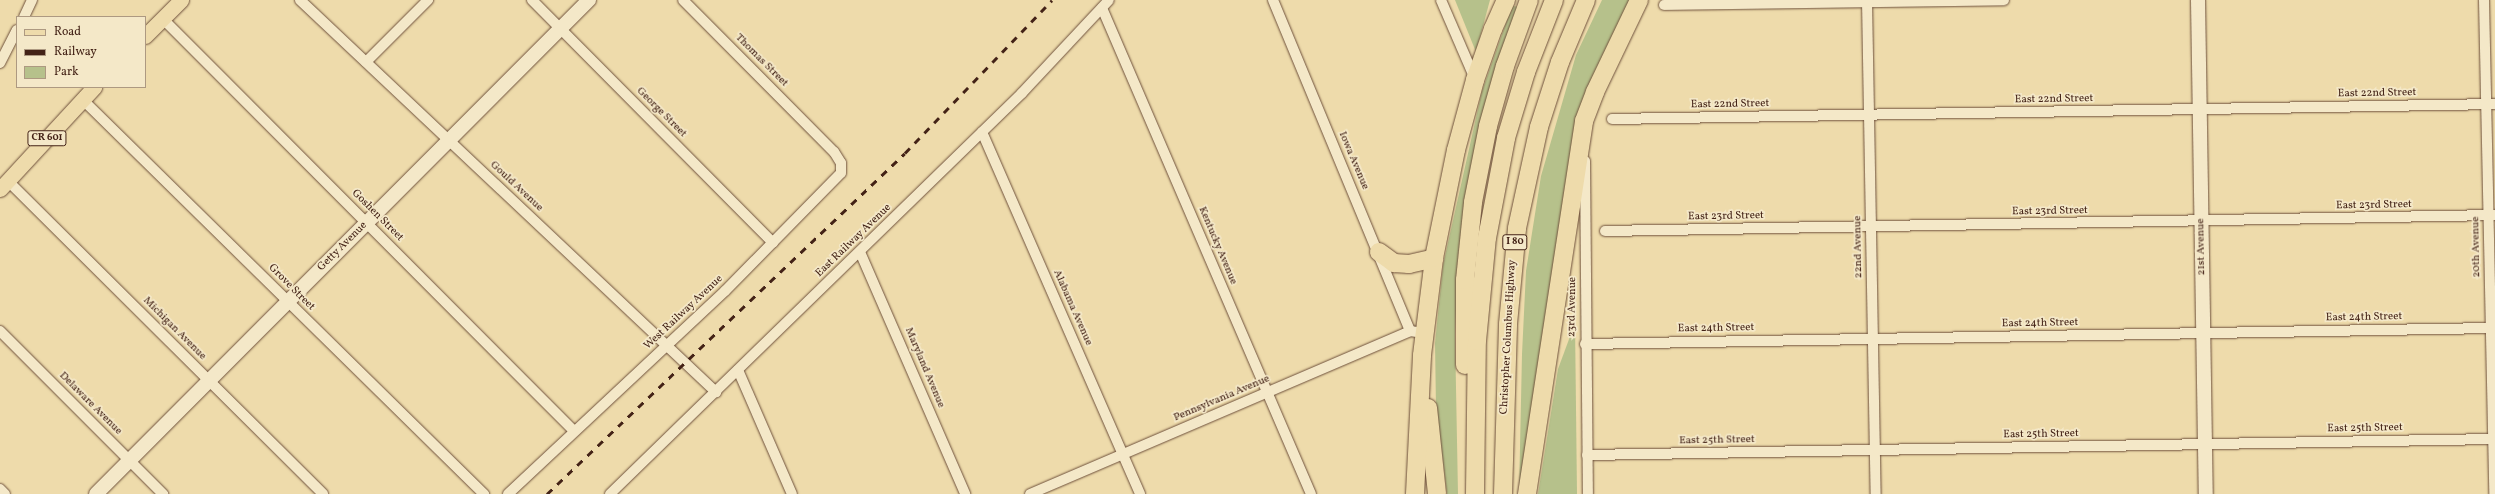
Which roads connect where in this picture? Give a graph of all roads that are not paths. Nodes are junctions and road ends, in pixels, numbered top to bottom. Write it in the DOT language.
graph roads {
  1 [pos="32,0"];
  2 [pos="181,0"];
  3 [pos="300,0"];
  4 [pos="428,0"];
  5 [pos="532,0"];
  6 [pos="589,0"];
  7 [pos="684,0"];
  8 [pos="1109,0"];
  9 [pos="1273,0"];
  10 [pos="1441,0"];
  11 [pos="1494,0"];
  12 [pos="1506,0"];
  13 [pos="1529,0"];
  14 [pos="1554,0"];
  15 [pos="1586,0"];
  16 [pos="1639,0"];
  17 [pos="2004,0"];
  18 [pos="2198,0"];
  19 [pos="2484,0"];
  20 [pos="1867,1"];
  21 [pos="1664,5"];
  22 [pos="1102,8"];
  23 [pos="24,16"];
  24 [pos="162,18"];
  25 [pos="561,28"];
  26 [pos="16,32"];
  27 [pos="146,35"];
  28 [pos="1483,57"];
  29 [pos="366,62"];
  30 [pos="0,63"];
  31 [pos="1475,80"];
  32 [pos="93,88"];
  33 [pos="82,99"];
  34 [pos="2491,104"];
  35 [pos="2200,110"];
  36 [pos="1868,115"];
  37 [pos="1612,119"];
  38 [pos="1584,121"];
  39 [pos="982,132"];
  40 [pos="822,139"];
  41 [pos="449,140"];
  42 [pos="4,185"];
  43 [pos="2492,216"];
  44 [pos="2202,221"];
  45 [pos="367,223"];
  46 [pos="1870,228"];
  47 [pos="1606,230"];
  48 [pos="773,243"];
  49 [pos="860,252"];
  50 [pos="1379,252"];
  51 [pos="1434,258"];
  52 [pos="288,302"];
  53 [pos="2493,328"];
  54 [pos="0,330"];
  55 [pos="1417,332"];
  56 [pos="2204,333"];
  57 [pos="1873,339"];
  58 [pos="1585,344"];
  59 [pos="667,345"];
  60 [pos="1422,355"];
  61 [pos="738,370"];
  62 [pos="209,381"];
  63 [pos="716,392"];
  64 [pos="1268,393"];
  65 [pos="574,432"];
  66 [pos="2494,439"];
  67 [pos="2206,444"];
  68 [pos="1875,450"];
  69 [pos="1123,454"];
  70 [pos="1587,456"];
  71 [pos="130,460"];
  72 [pos="0,489"];
  73 [pos="620,490"];
  74 [pos="6,494"];
  75 [pos="96,494"];
  76 [pos="163,494"];
  77 [pos="323,494"];
  78 [pos="484,494"];
  79 [pos="508,494"];
  80 [pos="610,494"];
  81 [pos="792,494"];
  82 [pos="966,494"];
  83 [pos="1030,494"];
  84 [pos="1140,494"];
  85 [pos="1311,494"];
  86 [pos="1415,494"];
  87 [pos="1438,494"];
  88 [pos="1464,494"];
  89 [pos="1475,494"];
  90 [pos="1503,494"];
  91 [pos="1527,494"];
  92 [pos="1588,494"];
  93 [pos="1876,494"];
  94 [pos="2206,494"];
  95 [pos="2494,494"];
  1 -- 23 [label="street"];
  2 -- 24 [label="main road"];
  3 -- 29 [label="street, Gould Avenue"];
  4 -- 29 [label="street"];
  5 -- 25 [label="street, George Street"];
  6 -- 25 [label="street, Getty Avenue"];
  7 -- 40 [label="street, Thomas Street"];
  8 -- 22 [label="street, East Railway Avenue"];
  9 -- 50 [label="street, Iowa Avenue"];
  10 -- 31 [label="street"];
  11 -- 28 [label="highway"];
  12 -- 28 [label="highway"];
  13 -- 88 [label="highway"];
  14 -- 89 [label="highway, I 80"];
  15 -- 90 [label="highway, Christopher Columbus Highway / I 80"];
  16 -- 38 [label="highway"];
  17 -- 20 [label="street"];
  18 -- 35 [label="street, 21st Avenue"];
  19 -- 34 [label="street, 20th Avenue"];
  20 -- 21 [label="street"];
  20 -- 36 [label="street, 22nd Avenue"];
  22 -- 39 [label="street, East Railway Avenue"];
  22 -- 64 [label="street, Kentucky Avenue"];
  24 -- 27 [label="main road"];
  24 -- 45 [label="street, Goshen Street"];
  25 -- 41 [label="street, Getty Avenue"];
  25 -- 48 [label="street, George Street"];
  26 -- 30 [label="street"];
  28 -- 31 [label="highway"];
  29 -- 41 [label="street, Gould Avenue"];
  31 -- 51 [label="highway"];
  32 -- 33 [label="main road, CR 601"];
  33 -- 42 [label="main road, CR 601"];
  33 -- 52 [label="street, Grove Street"];
  34 -- 35 [label="street, East 22nd Street"];
  34 -- 43 [label="street, 20th Avenue"];
  35 -- 36 [label="street, East 22nd Street"];
  35 -- 44 [label="street, 21st Avenue"];
  36 -- 37 [label="street, East 22nd Street"];
  36 -- 46 [label="street, 22nd Avenue"];
  38 -- 58 [label="street, 23rd Avenue"];
  38 -- 91 [label="highway"];
  39 -- 49 [label="street, East Railway Avenue"];
  39 -- 69 [label="street, Alabama Avenue"];
  40 -- 48 [label="street, West Railway Avenue"];
  41 -- 45 [label="street, Getty Avenue"];
  41 -- 59 [label="street, Gould Avenue"];
  42 -- 62 [label="street, Michigan Avenue"];
  43 -- 44 [label="street, East 23rd Street"];
  43 -- 53 [label="street, 20th Avenue"];
  44 -- 46 [label="street, East 23rd Street"];
  44 -- 56 [label="street, 21st Avenue"];
  45 -- 52 [label="street, Getty Avenue"];
  45 -- 65 [label="street, Goshen Street"];
  46 -- 47 [label="street, East 23rd Street"];
  46 -- 57 [label="street, 22nd Avenue"];
  48 -- 59 [label="street, West Railway Avenue"];
  49 -- 61 [label="street, East Railway Avenue"];
  49 -- 82 [label="street, Maryland Avenue"];
  50 -- 51 [label="highway"];
  50 -- 55 [label="street, Iowa Avenue"];
  51 -- 55 [label="highway"];
  52 -- 62 [label="street, Getty Avenue"];
  52 -- 78 [label="street, Grove Street"];
  53 -- 56 [label="street, East 24th Street"];
  53 -- 66 [label="street, 20th Avenue"];
  54 -- 71 [label="street, Delaware Avenue"];
  55 -- 60 [label="highway"];
  55 -- 64 [label="street, Pennsylvania Avenue"];
  56 -- 57 [label="street, East 24th Street"];
  56 -- 67 [label="street, 21st Avenue"];
  57 -- 58 [label="street, East 24th Street"];
  57 -- 68 [label="street, 22nd Avenue"];
  58 -- 70 [label="street, 23rd Avenue"];
  59 -- 63 [label="street, Gould Avenue"];
  59 -- 65 [label="street, West Railway Avenue"];
  60 -- 86 [label="highway"];
  60 -- 87 [label="highway"];
  61 -- 63 [label="street, East Railway Avenue"];
  61 -- 81 [label="street"];
  62 -- 71 [label="street, Getty Avenue"];
  62 -- 77 [label="street, Michigan Avenue"];
  63 -- 73 [label="street, East Railway Avenue"];
  64 -- 69 [label="street, Pennsylvania Avenue"];
  64 -- 85 [label="street, Kentucky Avenue"];
  65 -- 79 [label="street, West Railway Avenue"];
  66 -- 67 [label="street, East 25th Street"];
  66 -- 95 [label="street, 20th Avenue"];
  67 -- 68 [label="street, East 25th Street"];
  67 -- 94 [label="street, 21st Avenue"];
  68 -- 70 [label="street, East 25th Street"];
  68 -- 93 [label="street, 22nd Avenue"];
  69 -- 83 [label="street, Pennsylvania Avenue"];
  69 -- 84 [label="street, Alabama Avenue"];
  70 -- 92 [label="street, 23rd Avenue"];
  71 -- 75 [label="street, Getty Avenue"];
  71 -- 76 [label="street, Delaware Avenue"];
  72 -- 74 [label="street"];
  73 -- 80 [label="street, East Railway Avenue"];
}
